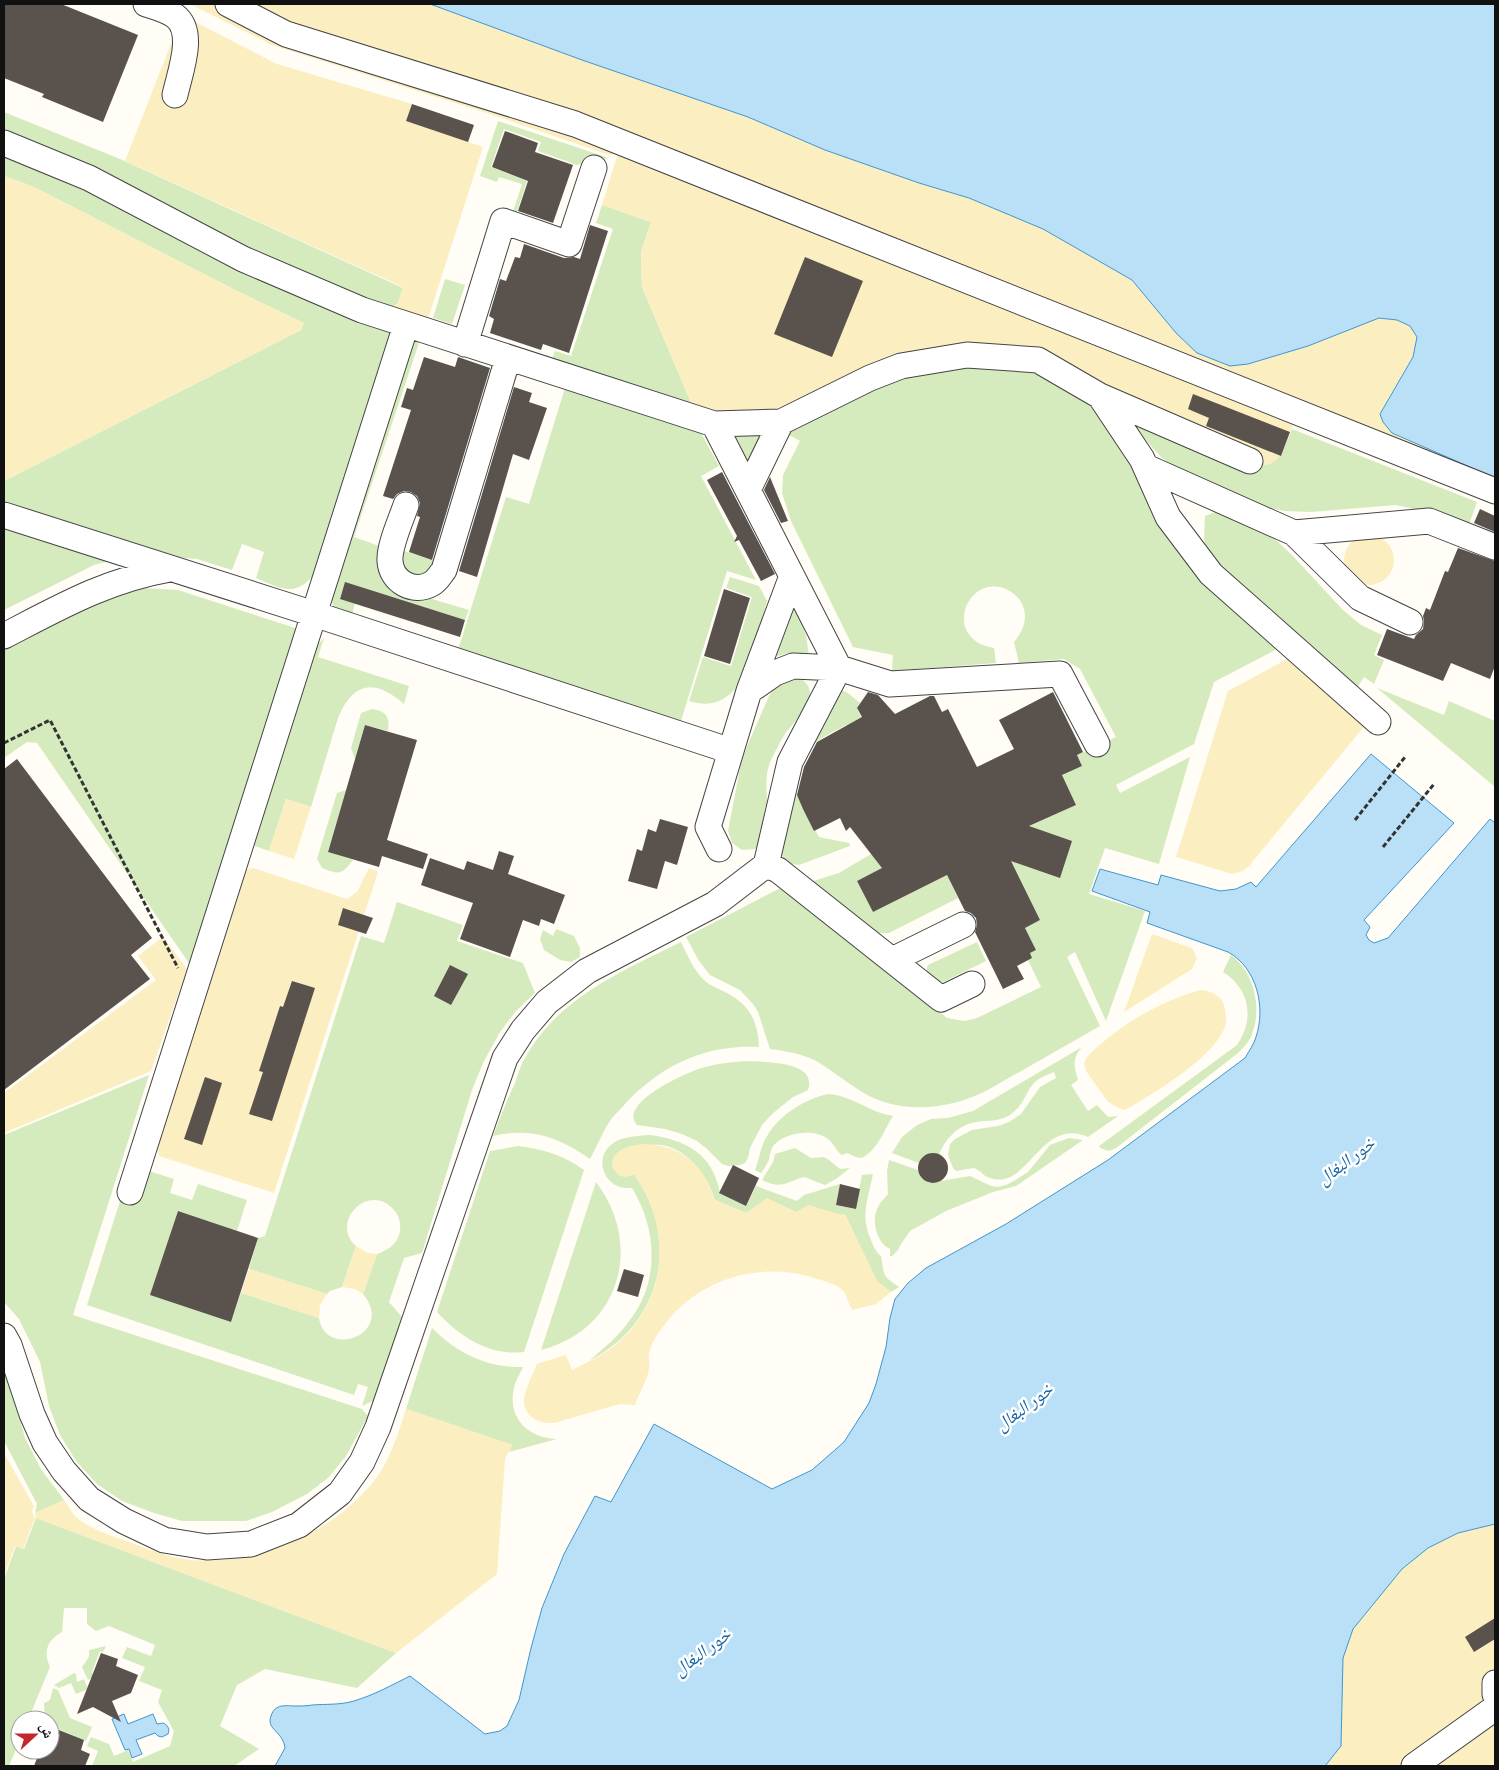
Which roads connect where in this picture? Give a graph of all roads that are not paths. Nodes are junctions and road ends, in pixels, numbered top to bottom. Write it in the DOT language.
graph roads {
  1 [pos="146,4"];
  2 [pos="228,4"];
  3 [pos="176,95"];
  4 [pos="4,142"];
  5 [pos="594,168"];
  6 [pos="406,325"];
  7 [pos="465,344"];
  8 [pos="508,358"];
  9 [pos="1100,396"];
  10 [pos="781,422"];
  11 [pos="714,424"];
  12 [pos="1250,461"];
  13 [pos="1146,467"];
  14 [pos="748,490"];
  15 [pos="1495,491"];
  16 [pos="406,505"];
  17 [pos="4,515"];
  18 [pos="1294,533"];
  19 [pos="1495,547"];
  20 [pos="172,569"];
  21 [pos="792,576"];
  22 [pos="314,614"];
  23 [pos="1410,622"];
  24 [pos="4,636"];
  25 [pos="839,668"];
  26 [pos="749,691"];
  27 [pos="1378,722"];
  28 [pos="1097,744"];
  29 [pos="731,750"];
  30 [pos="718,849"];
  31 [pos="766,865"];
  32 [pos="963,925"];
  33 [pos="892,960"];
  34 [pos="972,984"];
  35 [pos="130,1192"];
  36 [pos="4,1336"];
  37 [pos="1495,1683"];
  38 [pos="1495,1694"];
  39 [pos="1495,1708"];
  40 [pos="1414,1766"];
  1 -- 3 [label="lane"];
  2 -- 15 [label="lane"];
  4 -- 6 [label="lane"];
  5 -- 7 [label="lane"];
  6 -- 7 [label="lane"];
  6 -- 22 [label="lane"];
  7 -- 8 [label="lane"];
  8 -- 11 [label="lane"];
  8 -- 16 [label="lane"];
  9 -- 10 [label="lane"];
  9 -- 12 [label="lane"];
  9 -- 13 [label="lane"];
  10 -- 11 [label="lane"];
  10 -- 14 [label="lane"];
  11 -- 14 [label="lane"];
  13 -- 18 [label="lane"];
  13 -- 27 [label="lane"];
  14 -- 21 [label="lane"];
  17 -- 20 [label="lane"];
  18 -- 19 [label="lane"];
  18 -- 23 [label="lane"];
  20 -- 22 [label="lane"];
  20 -- 24 [label="lane"];
  21 -- 25 [label="lane"];
  21 -- 26 [label="lane"];
  22 -- 29 [label="lane"];
  22 -- 35 [label="lane"];
  25 -- 26 [label="lane"];
  25 -- 28 [label="lane"];
  25 -- 31 [label="lane"];
  26 -- 29 [label="lane"];
  29 -- 30 [label="lane"];
  31 -- 33 [label="lane"];
  31 -- 36 [label="lane"];
  32 -- 33 [label="lane"];
  33 -- 34 [label="lane"];
  37 -- 38 [label="lane"];
  39 -- 40 [label="lane"];
}
